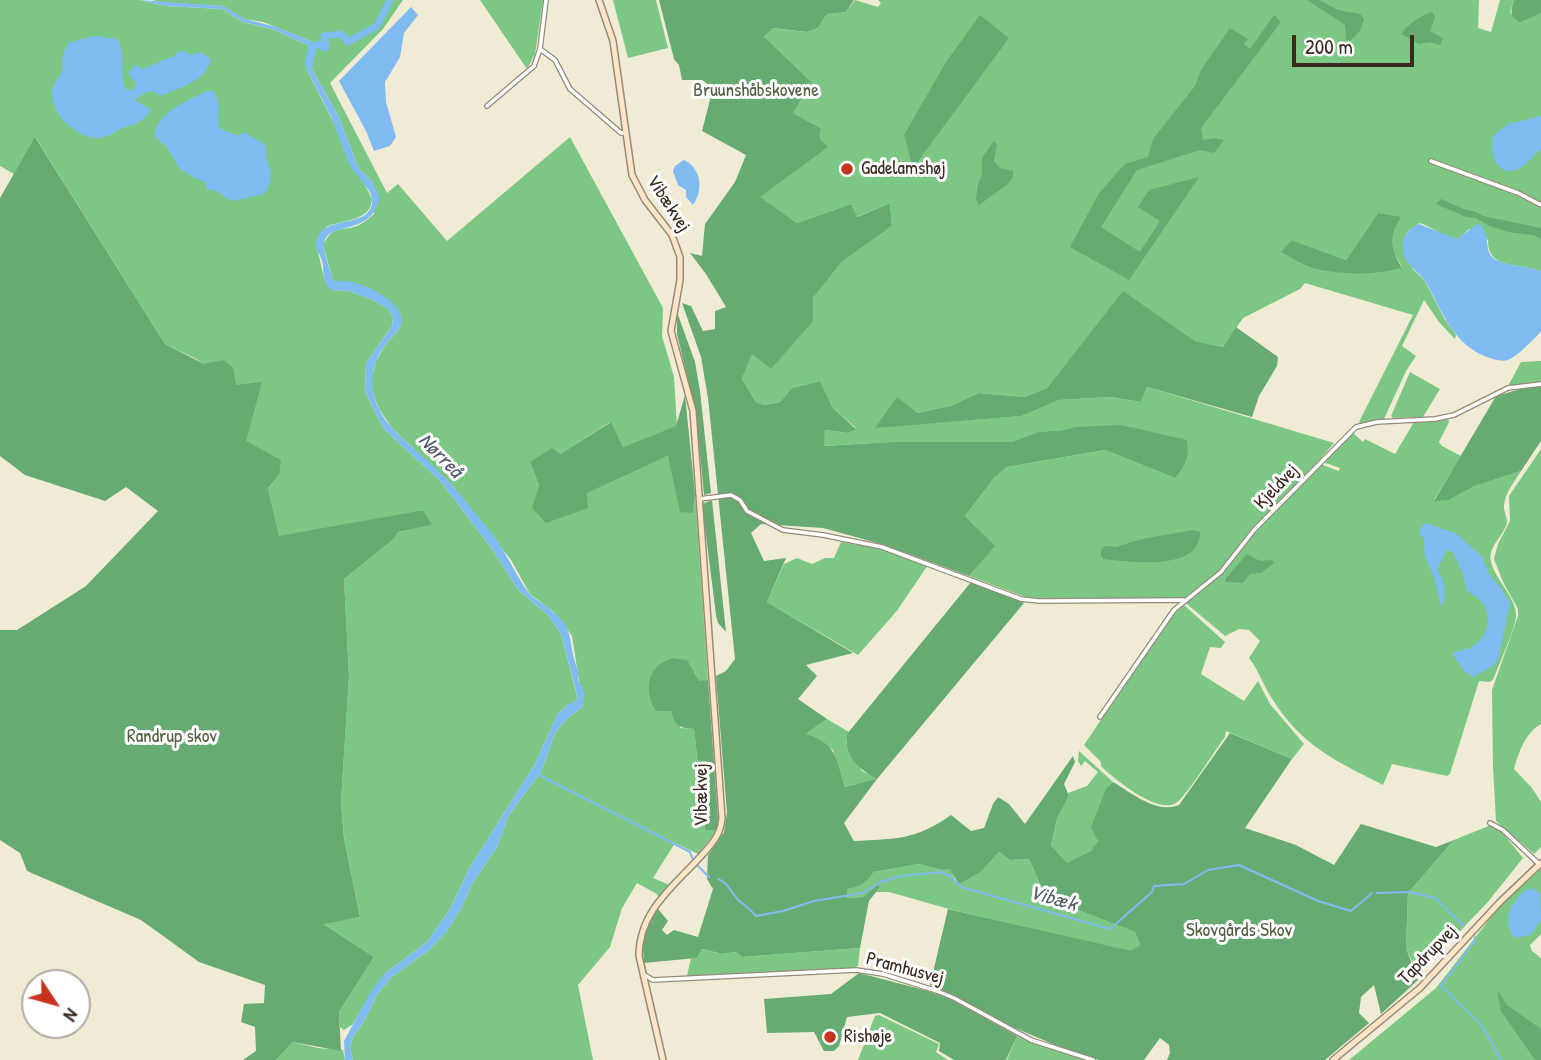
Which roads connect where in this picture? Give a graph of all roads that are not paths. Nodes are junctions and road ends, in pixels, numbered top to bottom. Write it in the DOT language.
graph roads {
  1 [pos="546,0"];
  2 [pos="599,0"];
  3 [pos="540,49"];
  4 [pos="487,106"];
  5 [pos="625,132"];
  6 [pos="1431,161"];
  7 [pos="1541,205"];
  8 [pos="1541,384"];
  9 [pos="699,499"];
  10 [pos="1185,601"];
  11 [pos="1100,717"];
  12 [pos="1490,822"];
  13 [pos="1540,864"];
  14 [pos="643,973"];
  15 [pos="653,980"];
  16 [pos="647,989"];
  17 [pos="663,1060"];
  18 [pos="1093,1060"];
  19 [pos="1334,1060"];
  1 -- 3 [label="street"];
  2 -- 5 [label="street, Vibækvej"];
  3 -- 4 [label="street"];
  3 -- 5 [label="street"];
  5 -- 9 [label="street, Vibækvej"];
  6 -- 7 [label="street"];
  8 -- 10 [label="street, Kjeldvej"];
  9 -- 10 [label="street"];
  9 -- 14 [label="street, Vibækvej"];
  10 -- 11 [label="street, Kjeldvej"];
  12 -- 13 [label="street, Tapdrupvej"];
  13 -- 19 [label="street, Tapdrupvej"];
  14 -- 15 [label="street"];
  14 -- 16 [label="street, Vibækvej"];
  15 -- 16 [label="street"];
  15 -- 18 [label="street, Pramhusvej"];
  16 -- 17 [label="street, Vibækvej"];
}
